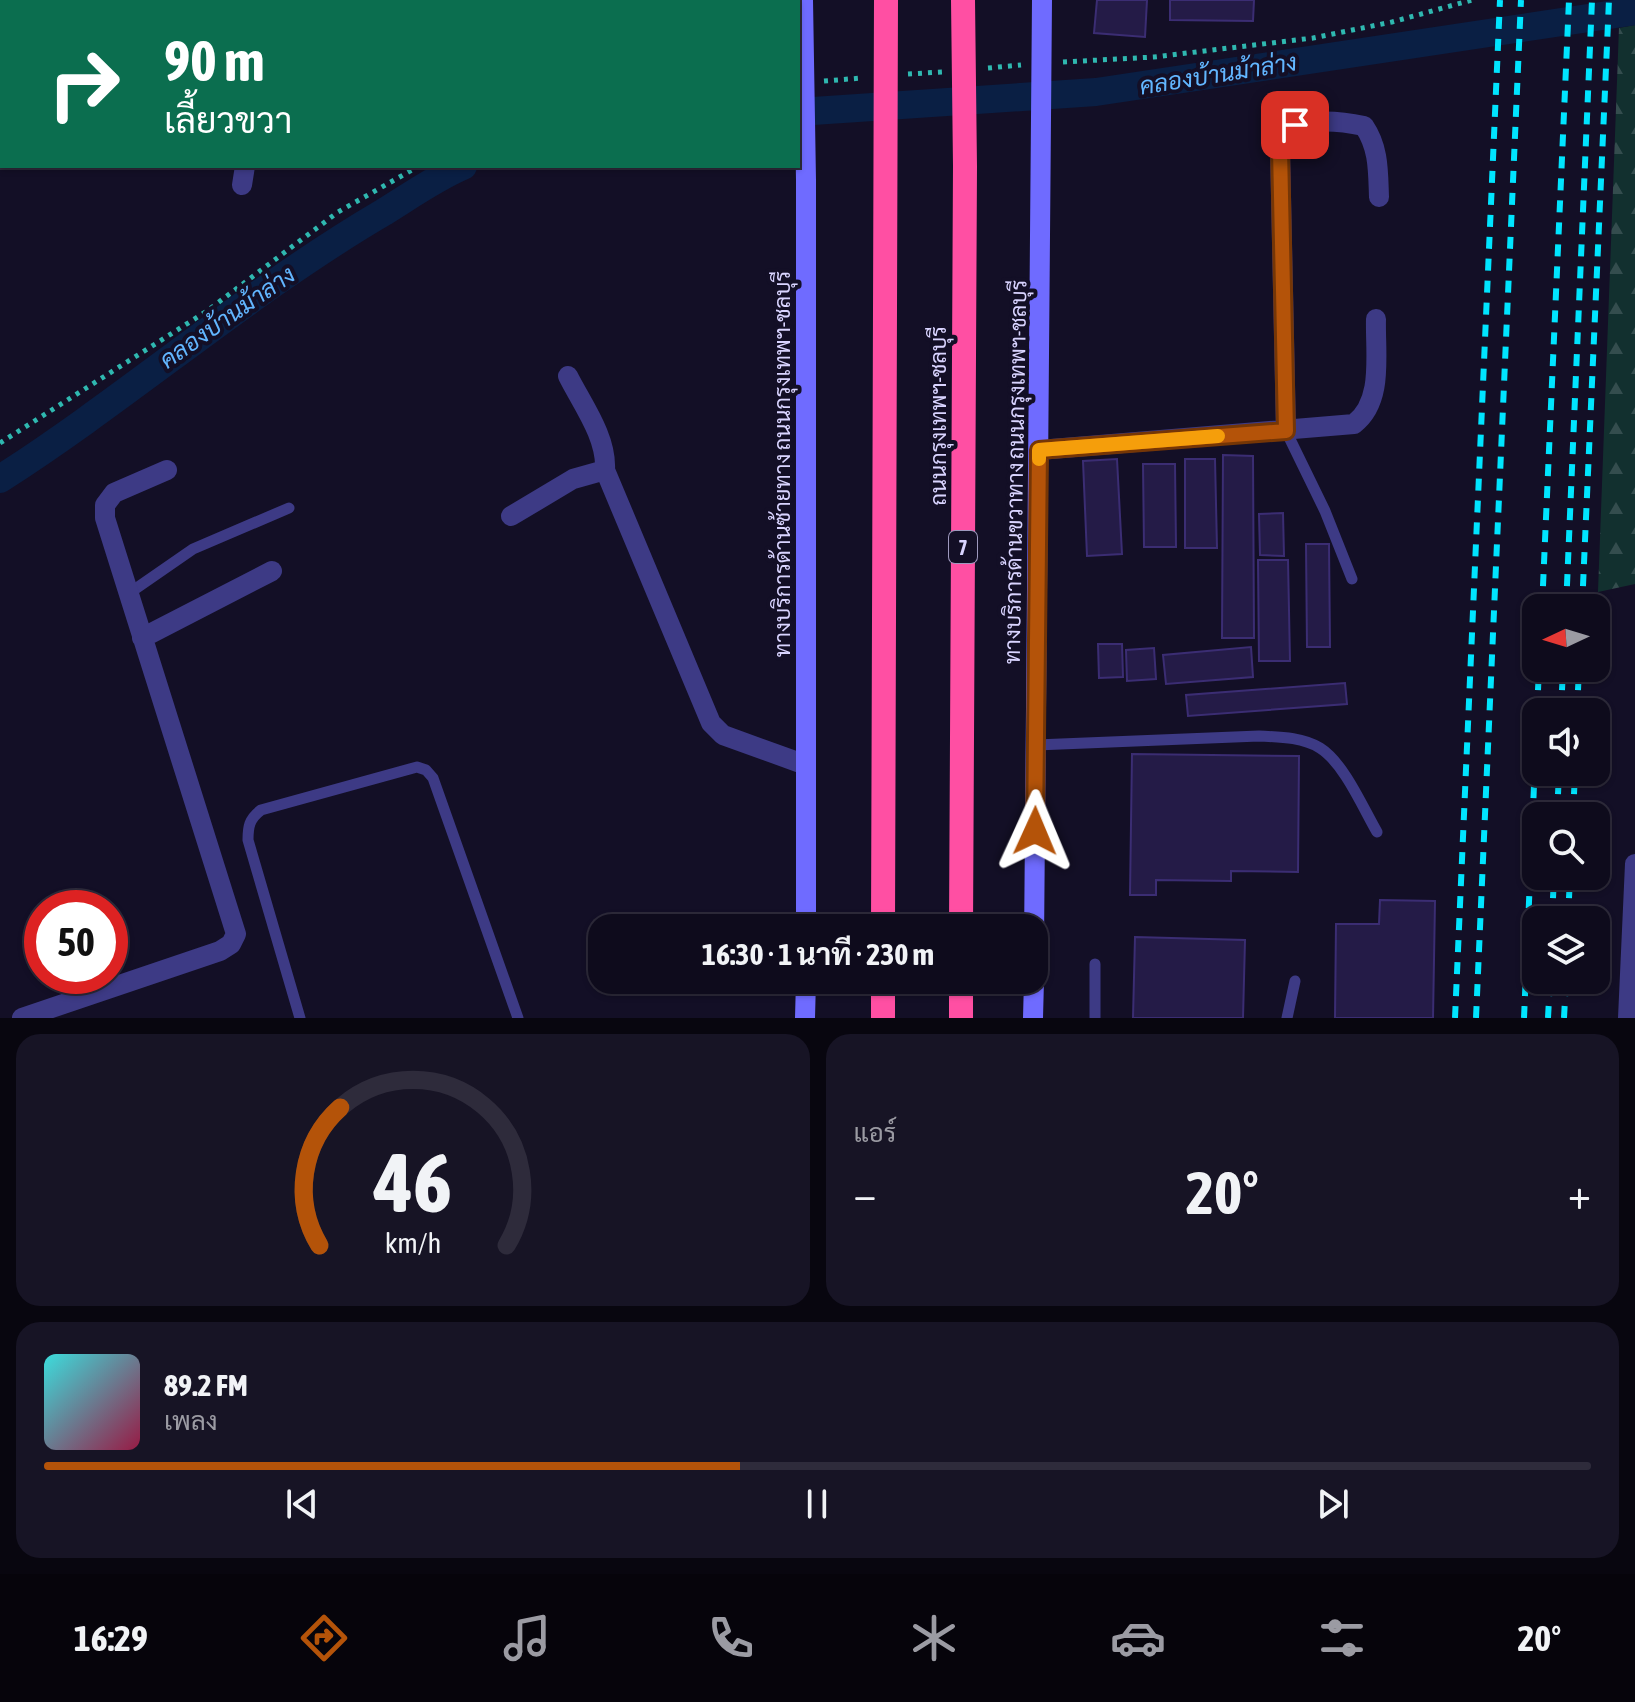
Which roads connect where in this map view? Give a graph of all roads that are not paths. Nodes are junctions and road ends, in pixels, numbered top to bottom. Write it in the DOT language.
graph roads {
  1 [pos="963,0"];
  2 [pos="1042,0"];
  3 [pos="886,2"];
  4 [pos="803,5"];
  5 [pos="1379,197"];
  6 [pos="1376,319"];
  7 [pos="568,376"];
  8 [pos="1286,431"];
  9 [pos="1039,450"];
  10 [pos="167,470"];
  11 [pos="605,470"];
  12 [pos="289,508"];
  13 [pos="511,516"];
  14 [pos="272,571"];
  15 [pos="1352,579"];
  16 [pos="128,594"];
  17 [pos="142,638"];
  18 [pos="1036,745"];
  19 [pos="806,765"];
  20 [pos="1377,832"];
  21 [pos="1635,864"];
  22 [pos="1634,898"];
  23 [pos="806,914"];
  24 [pos="883,914"];
  25 [pos="961,914"];
  26 [pos="1034,914"];
  27 [pos="1095,964"];
  28 [pos="1295,981"];
  29 [pos="806,994"];
  30 [pos="883,994"];
  31 [pos="961,994"];
  32 [pos="1034,994"];
  33 [pos="22,1018"];
  34 [pos="300,1018"];
  35 [pos="518,1018"];
  36 [pos="805,1018"];
  37 [pos="883,1018"];
  38 [pos="961,1018"];
  39 [pos="1033,1018"];
  40 [pos="1095,1018"];
  41 [pos="1287,1018"];
  42 [pos="1628,1018"];
  1 -- 25 [label="highway, ถนนกรุงเทพฯ-ชลบุรี / 7"];
  2 -- 9 [label="main road, ทางบริการด้านขวาทาง ถนนกรุงเทพฯ-ชลบุรี"];
  3 -- 24 [label="highway"];
  4 -- 19 [label="main road, ทางบริการด้านซ้ายทาง ถนนกรุงเทพฯ-ชลบุรี"];
  5 -- 8 [label="street"];
  6 -- 8 [label="street"];
  7 -- 11 [label="street"];
  8 -- 9 [label="street"];
  8 -- 15 [label="lane"];
  9 -- 18 [label="main road, ทางบริการด้านขวาทาง ถนนกรุงเทพฯ-ชลบุรี"];
  10 -- 16 [label="street"];
  11 -- 13 [label="street"];
  11 -- 19 [label="street"];
  12 -- 16 [label="lane"];
  14 -- 17 [label="street"];
  16 -- 17 [label="street"];
  17 -- 33 [label="street"];
  18 -- 20 [label="lane"];
  18 -- 26 [label="main road, ทางบริการด้านขวาทาง ถนนกรุงเทพฯ-ชลบุรี"];
  19 -- 23 [label="main road, ทางบริการด้านซ้ายทาง ถนนกรุงเทพฯ-ชลบุรี"];
  21 -- 22 [label="street"];
  22 -- 42 [label="street"];
  27 -- 40 [label="lane"];
  28 -- 41 [label="lane"];
  29 -- 36 [label="main road"];
  30 -- 37 [label="highway"];
  31 -- 38 [label="highway"];
  32 -- 39 [label="main road"];
  34 -- 35 [label="lane"];
}
